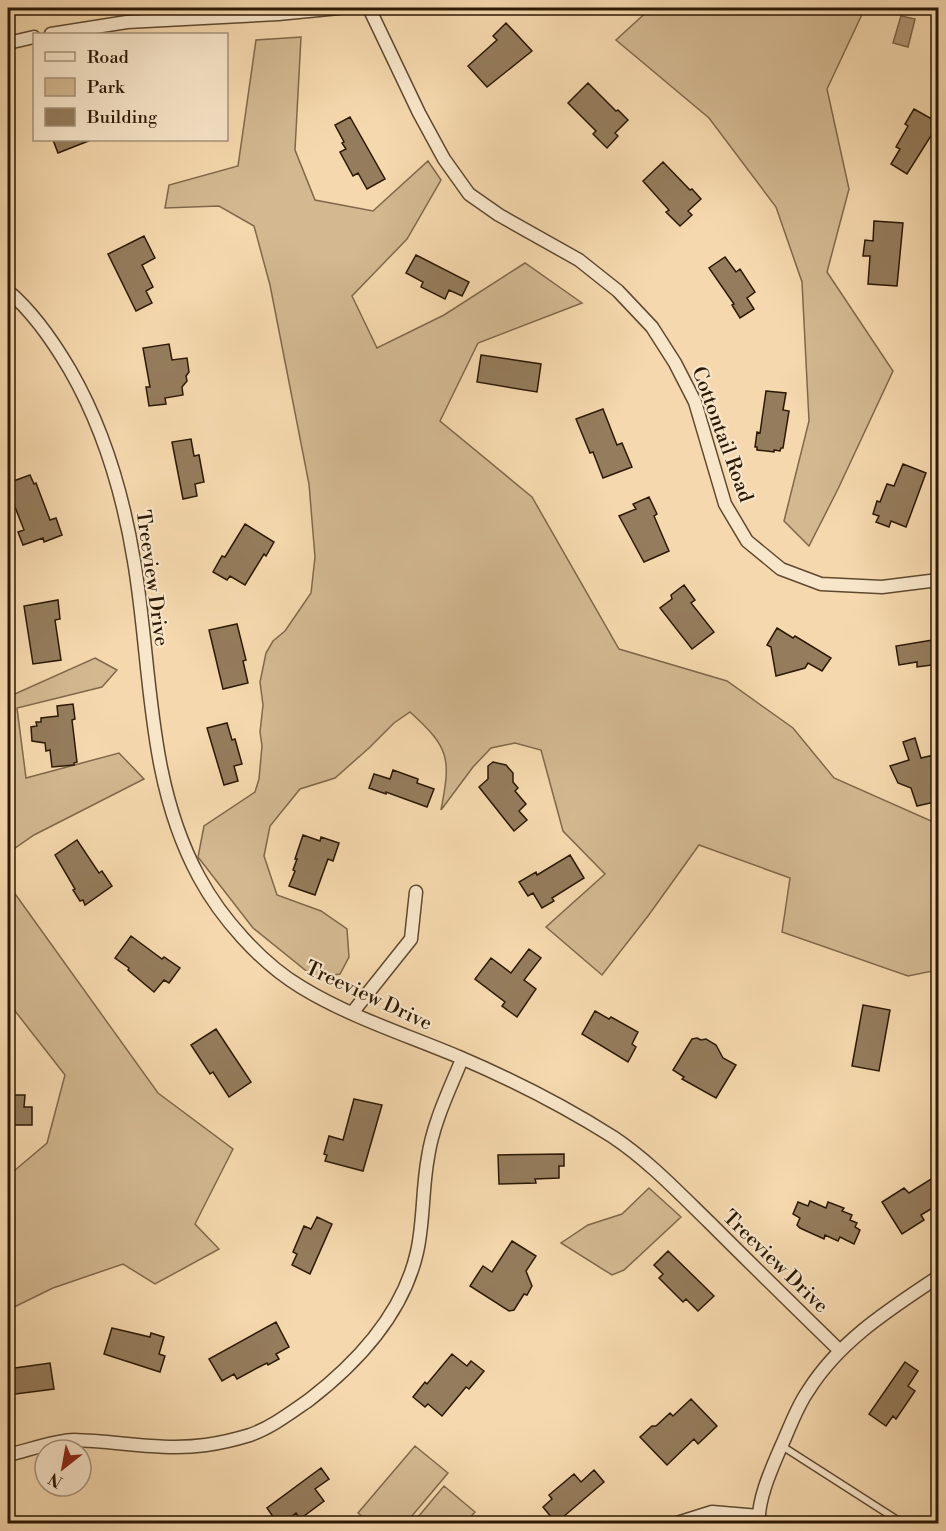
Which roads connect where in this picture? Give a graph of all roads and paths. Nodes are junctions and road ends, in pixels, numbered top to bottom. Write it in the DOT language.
graph roads {
  1 [pos="339,8"];
  2 [pos="369,8"];
  3 [pos="57,33"];
  4 [pos="33,37"];
  5 [pos="8,43"];
  6 [pos="8,291"];
  7 [pos="939,580"];
  8 [pos="416,892"];
  9 [pos="352,1013"];
  10 [pos="462,1059"];
  11 [pos="939,1278"];
  12 [pos="839,1350"];
  13 [pos="782,1446"];
  14 [pos="8,1455"];
  15 [pos="759,1520"];
  16 [pos="915,1522"];
  17 [pos="674,1524"];
  1 -- 3 [label="street"];
  2 -- 7 [label="street, Cottontail Road"];
  4 -- 5 [label="street"];
  6 -- 9 [label="street, Treeview Drive"];
  8 -- 9 [label="street"];
  9 -- 10 [label="street, Treeview Drive"];
  10 -- 12 [label="street, Treeview Drive"];
  10 -- 14 [label="street"];
  11 -- 12 [label="street"];
  12 -- 13 [label="street"];
  13 -- 15 [label="street"];
  13 -- 16 [label="lane"];
  15 -- 17 [label="street"];
}
